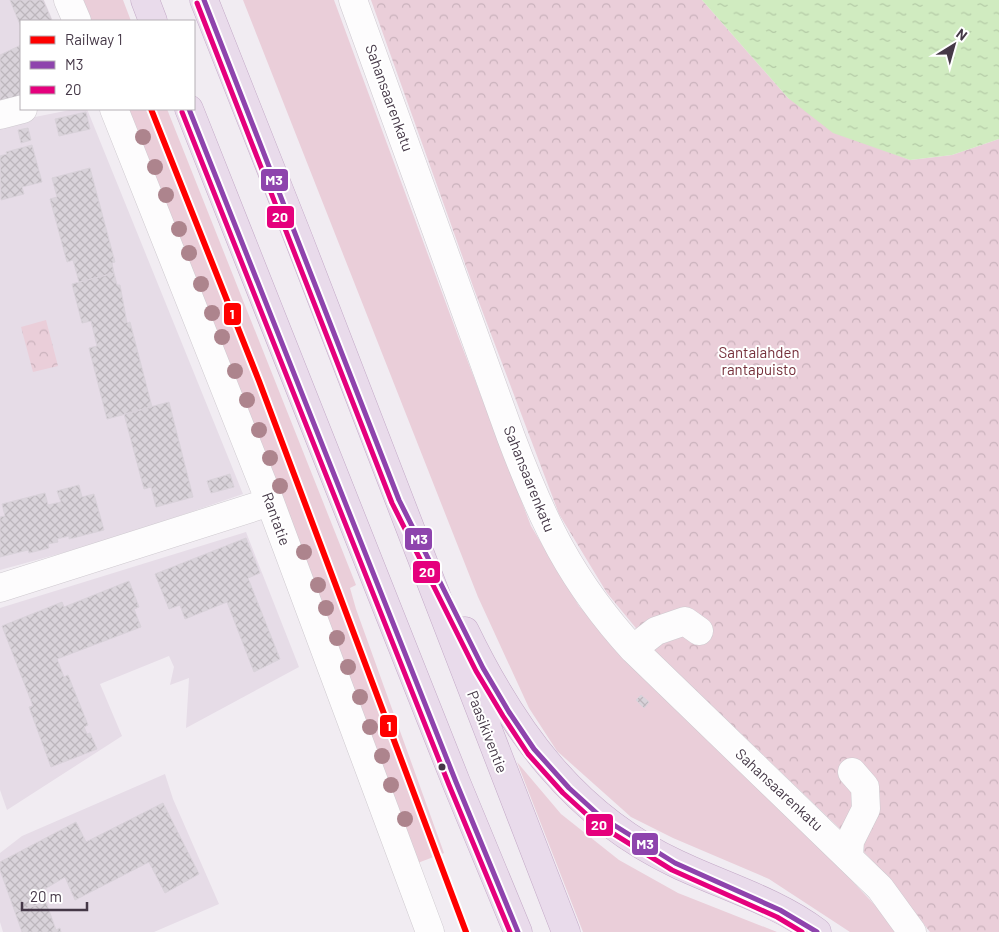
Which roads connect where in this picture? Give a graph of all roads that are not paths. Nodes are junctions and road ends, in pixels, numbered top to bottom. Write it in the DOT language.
graph roads {
  1 [pos="68,0"];
  2 [pos="145,0"];
  3 [pos="204,0"];
  4 [pos="353,0"];
  5 [pos="77,20"];
  6 [pos="153,20"];
  7 [pos="20,110"];
  8 [pos="114,110"];
  9 [pos="189,110"];
  10 [pos="0,115"];
  11 [pos="399,500"];
  12 [pos="270,502"];
  13 [pos="0,588"];
  14 [pos="699,631"];
  15 [pos="633,649"];
  16 [pos="852,772"];
  17 [pos="849,856"];
  18 [pos="430,932"];
  19 [pos="518,932"];
  20 [pos="566,932"];
  21 [pos="817,932"];
  22 [pos="912,932"];
  1 -- 5 [label="street"];
  2 -- 6 [label="highway"];
  3 -- 11 [label="highway, Paasikiventie"];
  4 -- 15 [label="street, Sahansaarenkatu"];
  7 -- 10 [label="street"];
  8 -- 12 [label="street, Rantatie"];
  9 -- 19 [label="highway"];
  11 -- 20 [label="highway, Paasikiventie"];
  11 -- 21 [label="highway"];
  12 -- 13 [label="street"];
  12 -- 18 [label="street, Rantatie"];
  14 -- 15 [label="street"];
  15 -- 17 [label="street, Sahansaarenkatu"];
  16 -- 17 [label="street"];
  17 -- 22 [label="street, Sahansaarenkatu"];
}
